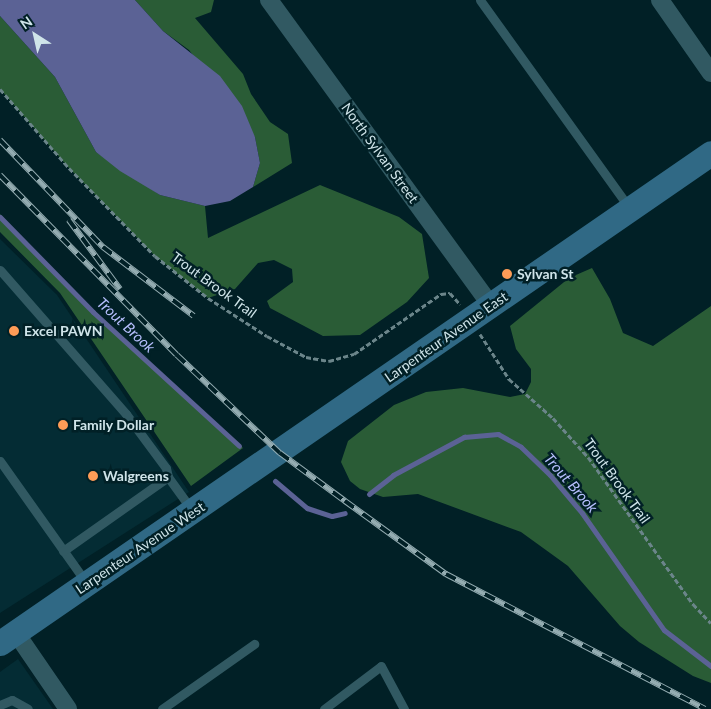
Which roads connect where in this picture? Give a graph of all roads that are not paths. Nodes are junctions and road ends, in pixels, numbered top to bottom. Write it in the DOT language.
graph roads {
  1 [pos="269,0"];
  2 [pos="480,0"];
  3 [pos="660,0"];
  4 [pos="711,73"];
  5 [pos="711,153"];
  6 [pos="630,209"];
  7 [pos="0,270"];
  8 [pos="491,306"];
  9 [pos="280,452"];
  10 [pos="0,461"];
  11 [pos="168,477"];
  12 [pos="193,512"];
  13 [pos="63,551"];
  14 [pos="86,584"];
  15 [pos="6,636"];
  16 [pos="254,644"];
  17 [pos="0,705"];
  18 [pos="28,709"];
  19 [pos="68,709"];
  20 [pos="162,709"];
  21 [pos="324,709"];
  22 [pos="404,709"];
  1 -- 8 [label="street, North Sylvan Street"];
  2 -- 6 [label="lane"];
  3 -- 4 [label="street"];
  5 -- 6 [label="main road, Larpenteur Avenue East"];
  6 -- 8 [label="main road, Larpenteur Avenue East"];
  7 -- 11 [label="lane"];
  8 -- 9 [label="main road, Larpenteur Avenue East"];
  9 -- 12 [label="main road, Larpenteur Avenue West"];
  10 -- 13 [label="lane"];
  11 -- 12 [label="lane"];
  11 -- 13 [label="lane"];
  12 -- 14 [label="main road, Larpenteur Avenue West"];
  13 -- 14 [label="lane"];
  14 -- 15 [label="main road, Larpenteur Avenue West"];
  15 -- 19 [label="street"];
  16 -- 20 [label="lane"];
  17 -- 18 [label="lane"];
  21 -- 22 [label="lane"];
}
